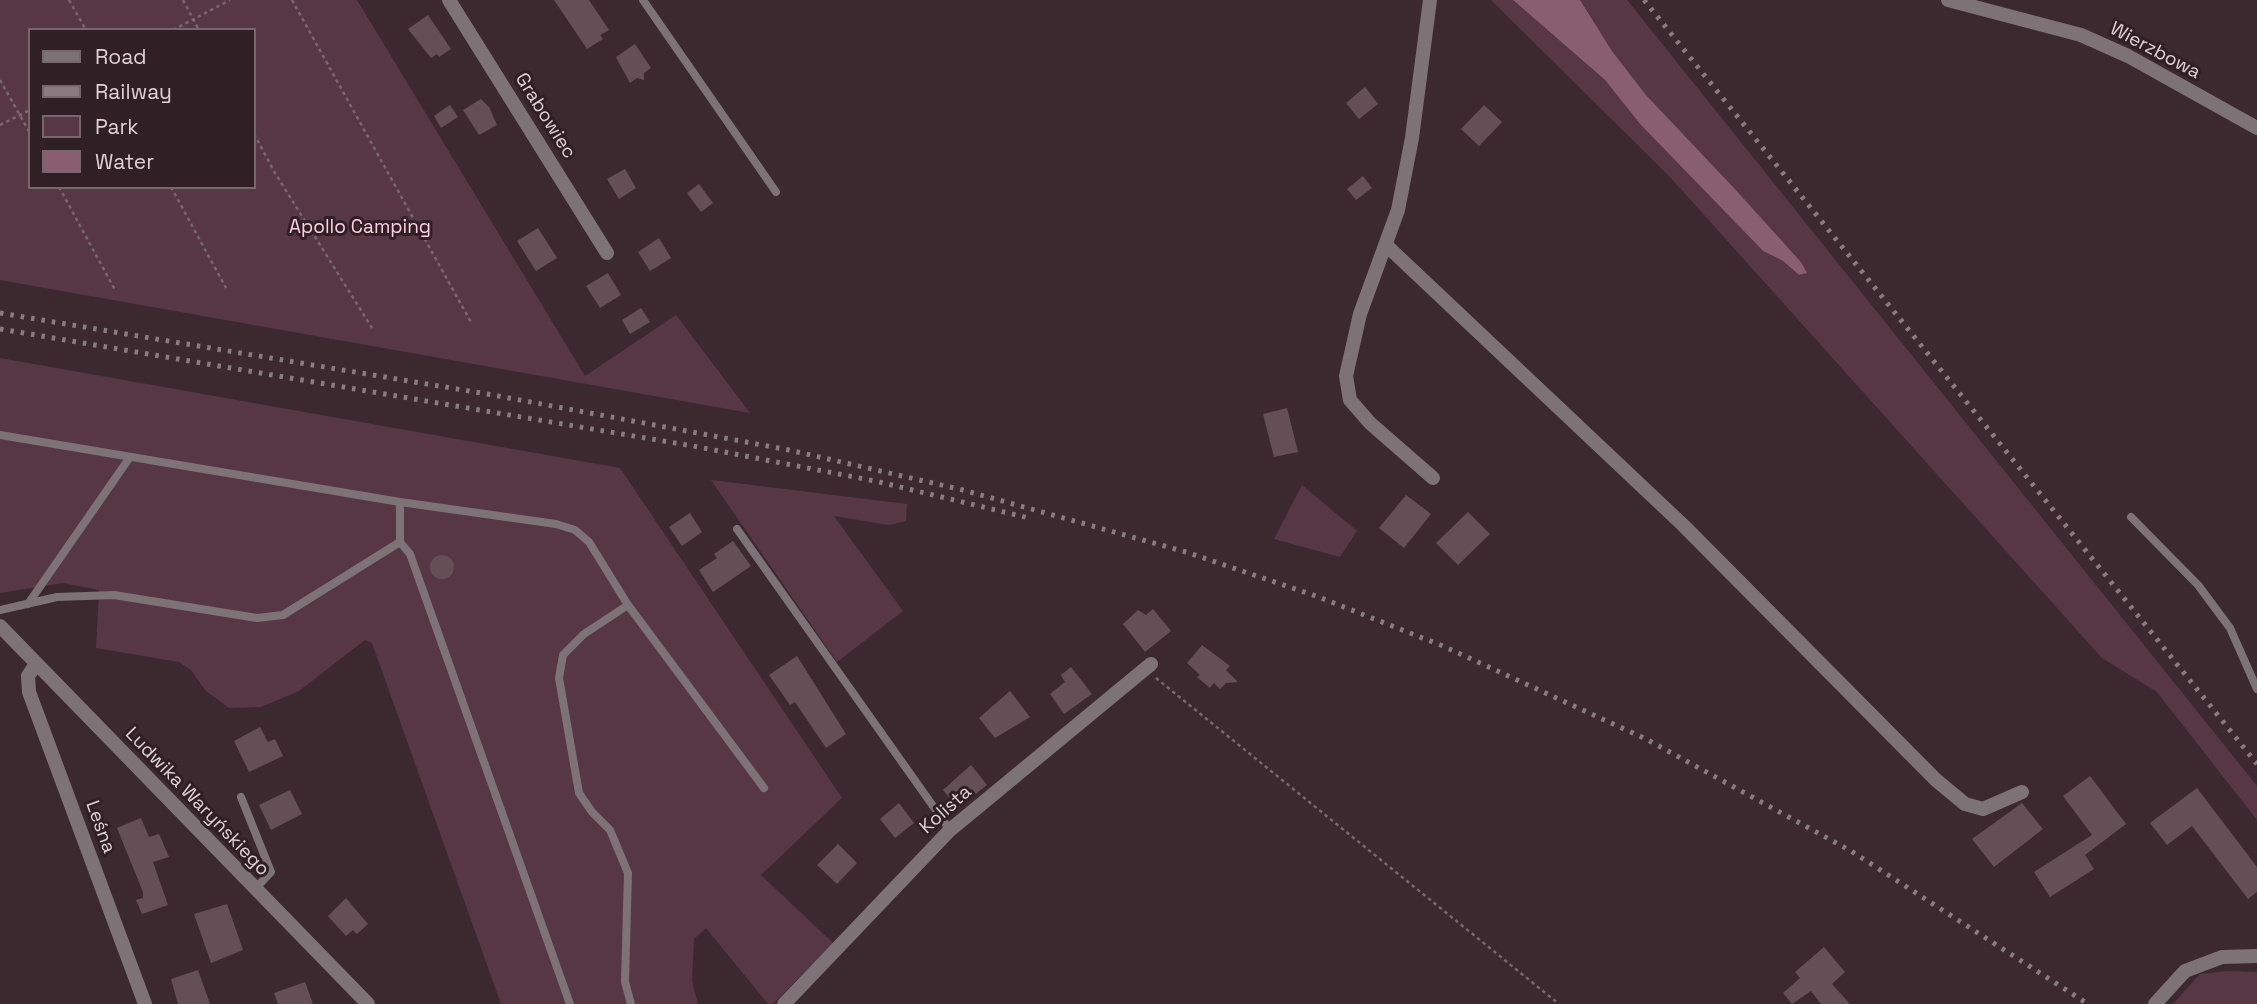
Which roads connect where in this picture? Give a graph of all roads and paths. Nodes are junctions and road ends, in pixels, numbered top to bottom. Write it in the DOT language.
graph roads {
  1 [pos="69,0"];
  2 [pos="183,0"];
  3 [pos="230,0"];
  4 [pos="292,0"];
  5 [pos="449,0"];
  6 [pos="643,0"];
  7 [pos="1430,0"];
  8 [pos="1948,0"];
  9 [pos="193,18"];
  10 [pos="85,28"];
  11 [pos="176,28"];
  12 [pos="198,28"];
  13 [pos="0,80"];
  14 [pos="28,111"];
  15 [pos="20,115"];
  16 [pos="0,125"];
  17 [pos="2257,128"];
  18 [pos="28,129"];
  19 [pos="256,138"];
  20 [pos="60,189"];
  21 [pos="172,189"];
  22 [pos="776,192"];
  23 [pos="1385,245"];
  24 [pos="607,253"];
  25 [pos="226,289"];
  26 [pos="114,290"];
  27 [pos="472,324"];
  28 [pos="372,328"];
  29 [pos="0,435"];
  30 [pos="130,457"];
  31 [pos="1433,478"];
  32 [pos="400,502"];
  33 [pos="2131,517"];
  34 [pos="737,529"];
  35 [pos="400,542"];
  36 [pos="28,604"];
  37 [pos="628,605"];
  38 [pos="0,610"];
  39 [pos="0,626"];
  40 [pos="36,664"];
  41 [pos="1148,666"];
  42 [pos="2257,689"];
  43 [pos="764,788"];
  44 [pos="2022,792"];
  45 [pos="240,797"];
  46 [pos="950,830"];
  47 [pos="256,889"];
  48 [pos="2257,956"];
  49 [pos="145,1004"];
  50 [pos="368,1004"];
  51 [pos="569,1004"];
  52 [pos="631,1004"];
  53 [pos="784,1004"];
  54 [pos="1559,1004"];
  55 [pos="2155,1004"];
  1 -- 10 [label="path"];
  2 -- 9 [label="path"];
  3 -- 9 [label="path"];
  4 -- 27 [label="path"];
  5 -- 24 [label="street, Grabowiec"];
  6 -- 22 [label="lane"];
  7 -- 23 [label="street"];
  8 -- 17 [label="street, Wierzbowa"];
  9 -- 11 [label="path"];
  9 -- 12 [label="path"];
  13 -- 15 [label="path"];
  14 -- 15 [label="path"];
  15 -- 16 [label="path"];
  15 -- 18 [label="path"];
  19 -- 28 [label="path"];
  20 -- 26 [label="path"];
  21 -- 25 [label="path"];
  23 -- 31 [label="street"];
  23 -- 44 [label="street"];
  29 -- 30 [label="lane"];
  30 -- 32 [label="lane"];
  30 -- 36 [label="lane"];
  32 -- 35 [label="lane"];
  32 -- 37 [label="lane"];
  33 -- 42 [label="lane"];
  34 -- 46 [label="lane"];
  35 -- 36 [label="lane"];
  35 -- 51 [label="lane"];
  36 -- 38 [label="lane"];
  37 -- 43 [label="lane"];
  37 -- 52 [label="lane"];
  39 -- 40 [label="street, Ludwika Waryńskiego"];
  40 -- 47 [label="street, Ludwika Waryńskiego"];
  40 -- 49 [label="street, Leśna"];
  41 -- 46 [label="street, Kolista"];
  41 -- 54 [label="path"];
  45 -- 47 [label="lane"];
  46 -- 53 [label="street, Kolista"];
  47 -- 50 [label="street, Ludwika Waryńskiego"];
  48 -- 55 [label="street"];
}
